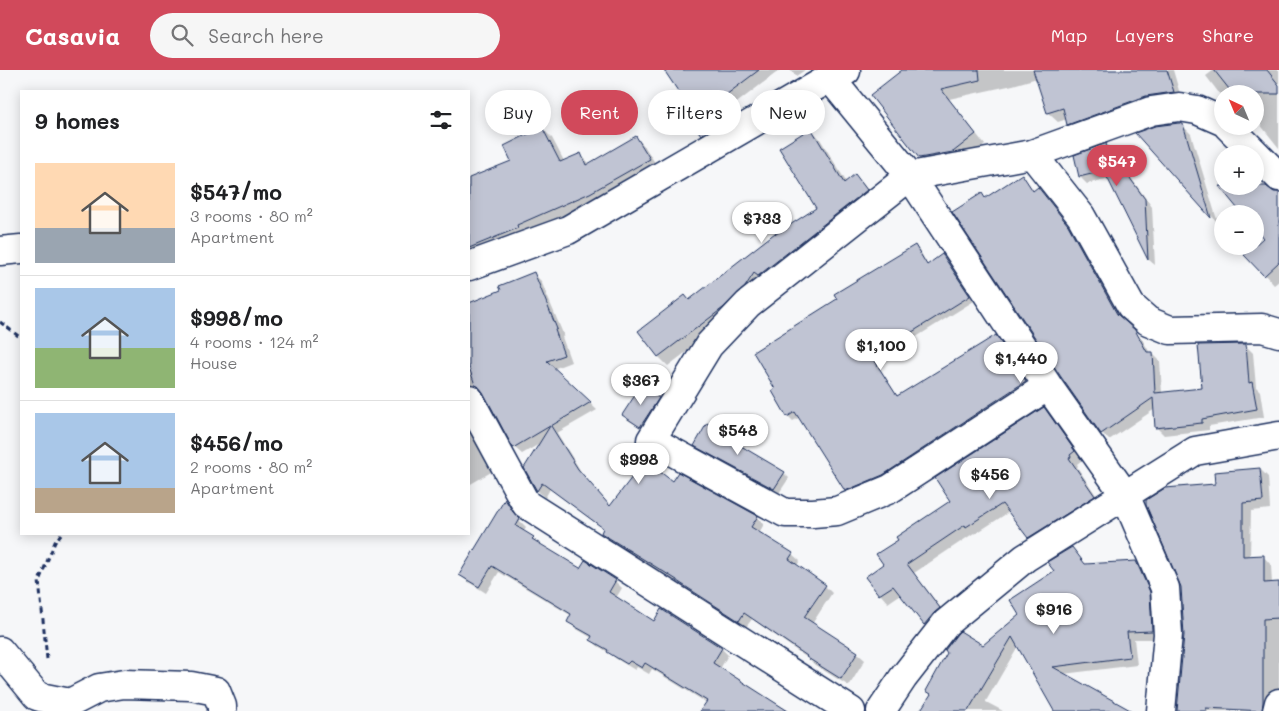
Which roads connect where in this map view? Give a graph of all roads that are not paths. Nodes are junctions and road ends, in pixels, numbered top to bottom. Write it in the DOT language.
graph roads {
  1 [pos="839,74"];
  2 [pos="1214,117"];
  3 [pos="1237,135"];
  4 [pos="1032,154"];
  5 [pos="910,176"];
  6 [pos="1279,176"];
  7 [pos="20,249"];
  8 [pos="0,251"];
  9 [pos="470,266"];
  10 [pos="1279,333"];
  11 [pos="1048,386"];
  12 [pos="470,401"];
  13 [pos="1279,436"];
  14 [pos="1125,495"];
  15 [pos="0,651"];
  16 [pos="1279,704"];
  17 [pos="222,711"];
  18 [pos="852,711"];
  19 [pos="881,711"];
  20 [pos="1162,711"];
  21 [pos="1277,711"];
  1 -- 5 [label="street"];
  1 -- 9 [label="street"];
  2 -- 4 [label="street"];
  3 -- 6 [label="street"];
  4 -- 5 [label="street"];
  4 -- 10 [label="street"];
  5 -- 11 [label="street"];
  5 -- 11 [label="street"];
  7 -- 8 [label="street"];
  11 -- 14 [label="street"];
  12 -- 18 [label="street"];
  13 -- 14 [label="street"];
  14 -- 19 [label="street"];
  14 -- 20 [label="street"];
  15 -- 17 [label="street"];
  16 -- 21 [label="street"];
}
